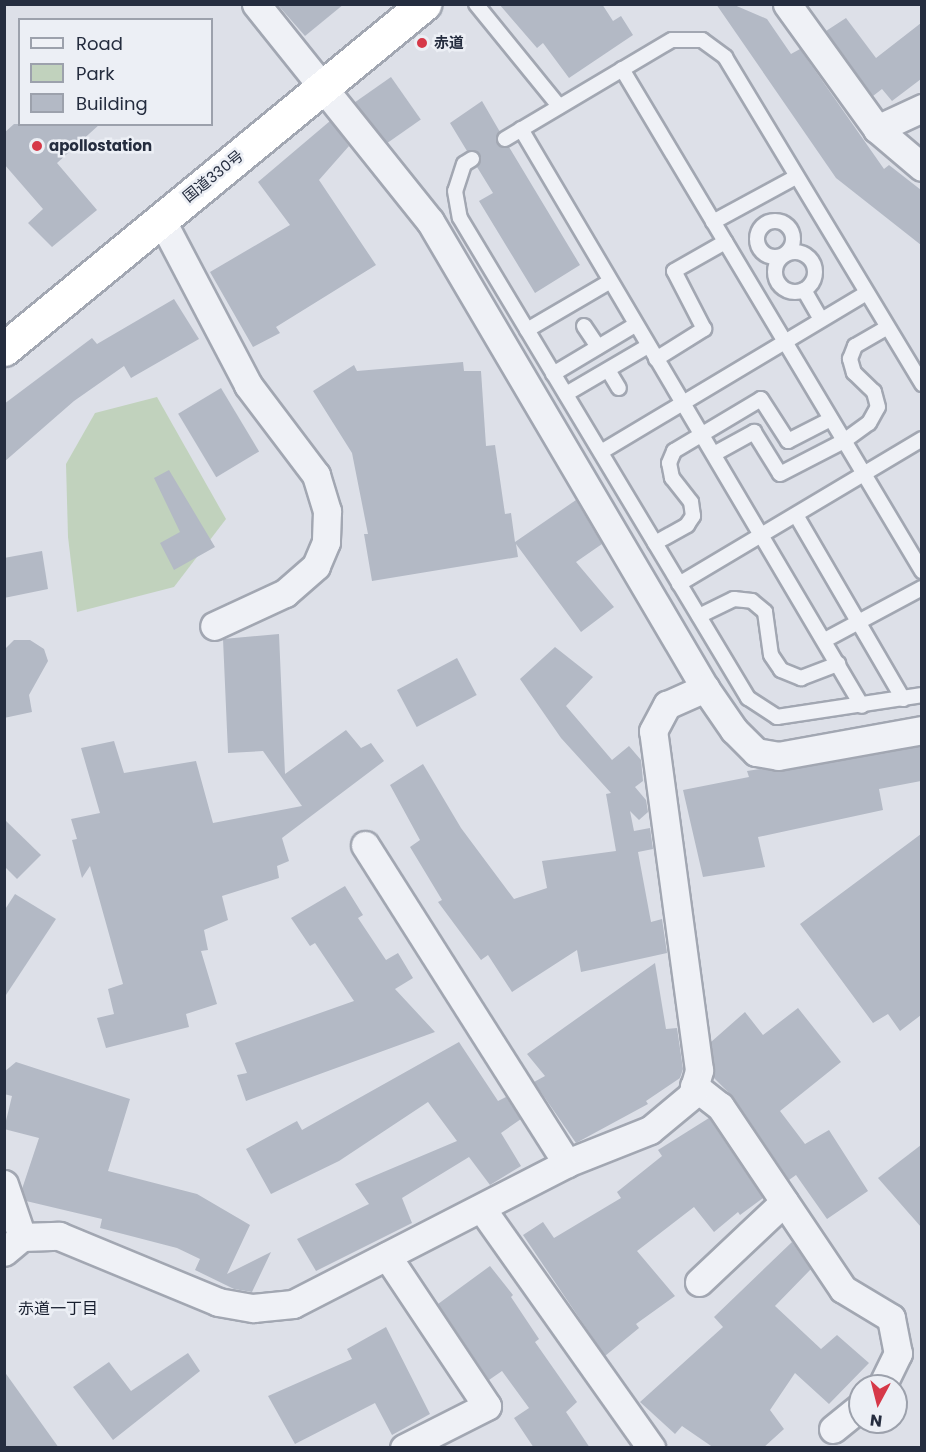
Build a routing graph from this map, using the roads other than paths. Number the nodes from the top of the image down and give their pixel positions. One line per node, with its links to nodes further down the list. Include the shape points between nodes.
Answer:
1 (255, 4): 6 (street)
2 (424, 4): 6 (highway, 国道330号)
3 (476, 4): 7 (lane)
4 (787, 4): 10 (street)
5 (622, 69): 7 (lane); 14 (lane, via 672,40 702,40 725,57); 17 (lane)
6 (322, 87): 16 (highway, 国道330号); 58 (street, via 430,221)
7 (559, 106): 9 (lane)
8 (921, 108): 10 (street)
9 (521, 129): 11 (lane); 21 (lane)
10 (877, 129): 13 (street)
11 (505, 140)
12 (472, 159): 28 (lane, via 464,164 455,191 460,218)
13 (921, 167)
14 (796, 177): 15 (lane); 23 (lane)
15 (753, 201): 17 (lane); 18 (lane)
16 (161, 219): 32 (highway, 国道330号); 55 (street, via 248,385 316,475 327,511 326,542 316,566 285,594)
17 (713, 222): 19 (lane)
18 (766, 223): 20 (lane, via 757,238 760,250 771,256); 20 (lane, via 777,220 792,230 794,242)
19 (725, 242): 29 (lane); 33 (lane, via 674,272 705,329)
20 (783, 256): 22 (lane, via 776,267 777,281 792,292); 22 (lane, via 796,252 813,264 814,276)
21 (609, 282): 25 (lane); 28 (lane)
22 (804, 290): 24 (lane)
23 (865, 294): 24 (lane); 27 (lane)
24 (821, 320): 29 (lane)
25 (635, 325): 30 (lane); 31 (lane)
26 (584, 326): 31 (lane)
27 (886, 328): 36 (lane); 43 (lane, via 855,346 850,359 854,373 874,392 878,407 869,423)
28 (527, 330): 35 (lane)
29 (785, 342): 39 (lane); 40 (lane)
30 (648, 346): 33 (lane); 34 (lane)
31 (598, 348): 35 (lane)
32 (4, 349)
33 (656, 359): 39 (lane)
34 (608, 370): 37 (lane); 38 (lane)
35 (553, 374): 38 (lane)
36 (921, 384)
37 (619, 388)
38 (566, 394): 44 (lane)
39 (682, 402): 41 (lane); 44 (lane)
40 (831, 419): 41 (lane, via 788,441 761,399); 43 (lane)
41 (701, 433): 45 (lane); 49 (lane, via 674,451 669,463 672,478 691,502 693,516 687,525)
42 (921, 439): 46 (lane)
43 (844, 441): 45 (lane, via 780,474 754,432); 46 (lane)
44 (601, 452): 49 (lane)
45 (714, 454): 48 (lane)
46 (864, 474): 47 (lane); 50 (lane)
47 (796, 515): 48 (lane); 54 (lane)
48 (763, 535): 51 (lane); 56 (lane)
49 (655, 543): 51 (lane)
50 (921, 571)
51 (679, 584): 53 (lane)
52 (921, 588): 54 (lane)
53 (699, 616): 57 (lane, via 734,599 752,601 765,612 771,655 781,670 801,678); 61 (lane, via 748,698 777,717)
54 (860, 621): 56 (lane); 60 (lane)
55 (214, 626)
56 (825, 640): 57 (lane)
57 (838, 664): 61 (lane)
58 (705, 688): 62 (street, via 734,730 756,752 778,756); 64 (street, via 667,705 653,731 699,1070)
59 (921, 695): 60 (lane)
60 (903, 699): 61 (lane)
61 (862, 706)
62 (921, 730)
63 (365, 845): 65 (street)
64 (694, 1086): 65 (street, via 692,1095 650,1130); 67 (street, via 720,1106)
65 (567, 1163): 68 (street)
66 (4, 1184): 69 (street)
67 (784, 1202): 71 (street); 72 (street, via 843,1289 891,1318 898,1353)
68 (482, 1209): 70 (street); 76 (street)
69 (13, 1245): 70 (street, via 59,1236 218,1302 253,1308 292,1304)
70 (387, 1256): 75 (street, via 487,1406)
71 (699, 1282)
72 (888, 1374)
73 (848, 1417): 74 (street)
74 (833, 1429)
75 (404, 1448)
76 (651, 1448)

